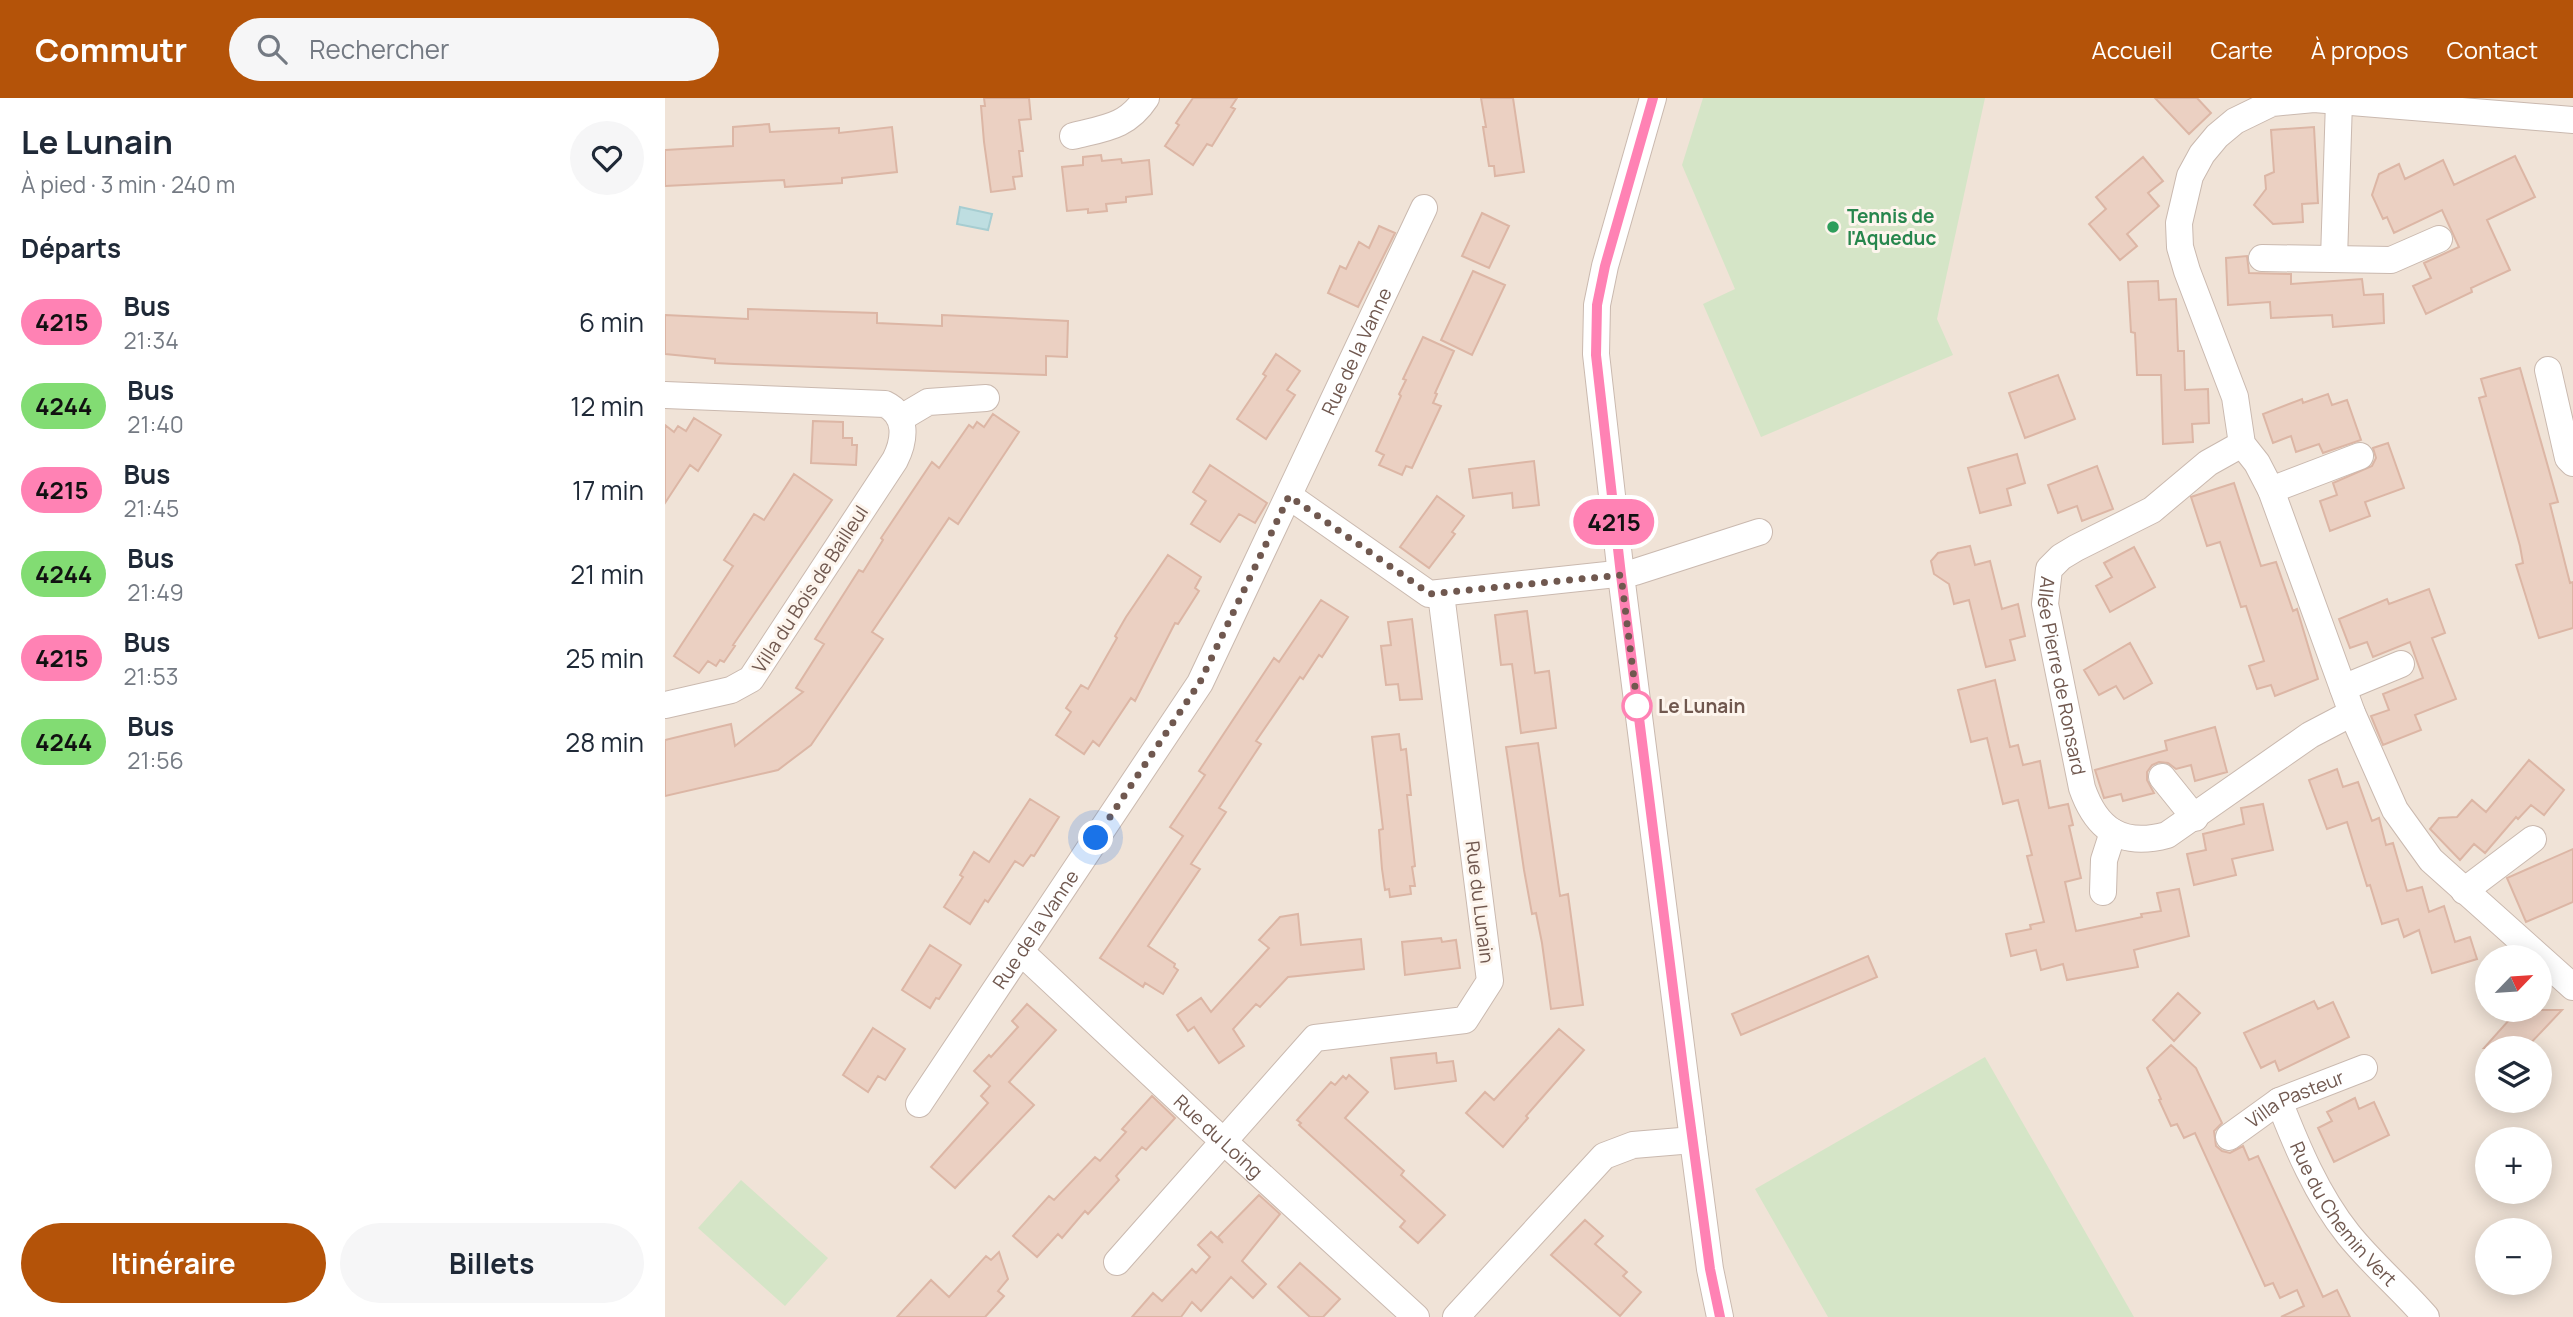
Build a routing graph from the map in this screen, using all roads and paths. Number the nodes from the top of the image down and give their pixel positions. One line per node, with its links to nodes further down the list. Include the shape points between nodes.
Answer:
1 (1146, 98): 6 (street, via 1127,120)
2 (1653, 98): 21 (street, via 1625,188 1597,305 1596,355)
3 (2339, 101): 4 (street); 10 (street); 15 (street, via 2272,103 2235,121 2202,154 2182,201 2180,247 2235,397)
4 (2393, 101): 5 (street)
5 (2573, 120)
6 (1073, 136)
7 (1424, 208): 19 (street, Rue de la Vanne)
8 (2439, 239): 10 (street, via 2391,260)
9 (2262, 258): 10 (street)
10 (2334, 259)
11 (2548, 370): 17 (street, via 2568,458)
12 (665, 395): 14 (street, via 885,404)
13 (986, 398): 14 (street, via 928,402)
14 (901, 418): 25 (street, Villa du Bois de Bailleul, via 902,446 895,460 751,679 731,690)
15 (2242, 444): 18 (street); 29 (street, Allée Pierre de Ronsard, via 2208,463 2152,510 2075,548 2049,569 2045,604 2081,788 2099,821)
16 (2360, 456): 18 (street)
17 (2573, 463)
18 (2271, 490): 24 (street)
19 (1289, 496): 22 (street, via 1430,594); 33 (street, Rue de la Vanne, via 1200,682)
20 (1759, 531): 21 (street)
21 (1621, 575): 22 (street); 39 (street)
22 (1441, 594): 40 (street, Rue du Lunain, via 1490,981 1465,1020 1315,1038)
23 (2401, 664): 24 (street)
24 (2343, 688): 26 (street)
25 (665, 705)
26 (2352, 713): 28 (street, via 2310,735); 31 (street, via 2395,810 2431,860)
27 (2162, 777): 28 (street)
28 (2195, 818): 29 (street, via 2167,835 2148,840)
29 (2113, 832): 32 (street, via 2104,860)
30 (2533, 839): 31 (street)
31 (2464, 891): 34 (street)
32 (2103, 892)
33 (1021, 952): 37 (street, Rue de la Vanne); 40 (street, Rue du Loing)
34 (2573, 986)
35 (2364, 1068): 36 (street, Villa Pasteur)
36 (2279, 1101): 38 (street, Villa Pasteur); 45 (street, Rue du Chemin Vert, via 2330,1210)
37 (919, 1104)
38 (2229, 1137)
39 (1693, 1140): 43 (street, via 1633,1145 1604,1156); 44 (street)
40 (1224, 1141): 41 (street, Rue du Lunain); 42 (street, Rue du Loing)
41 (1117, 1262)
42 (1416, 1317)
43 (1456, 1317)
44 (1720, 1317)
45 (2426, 1317)

